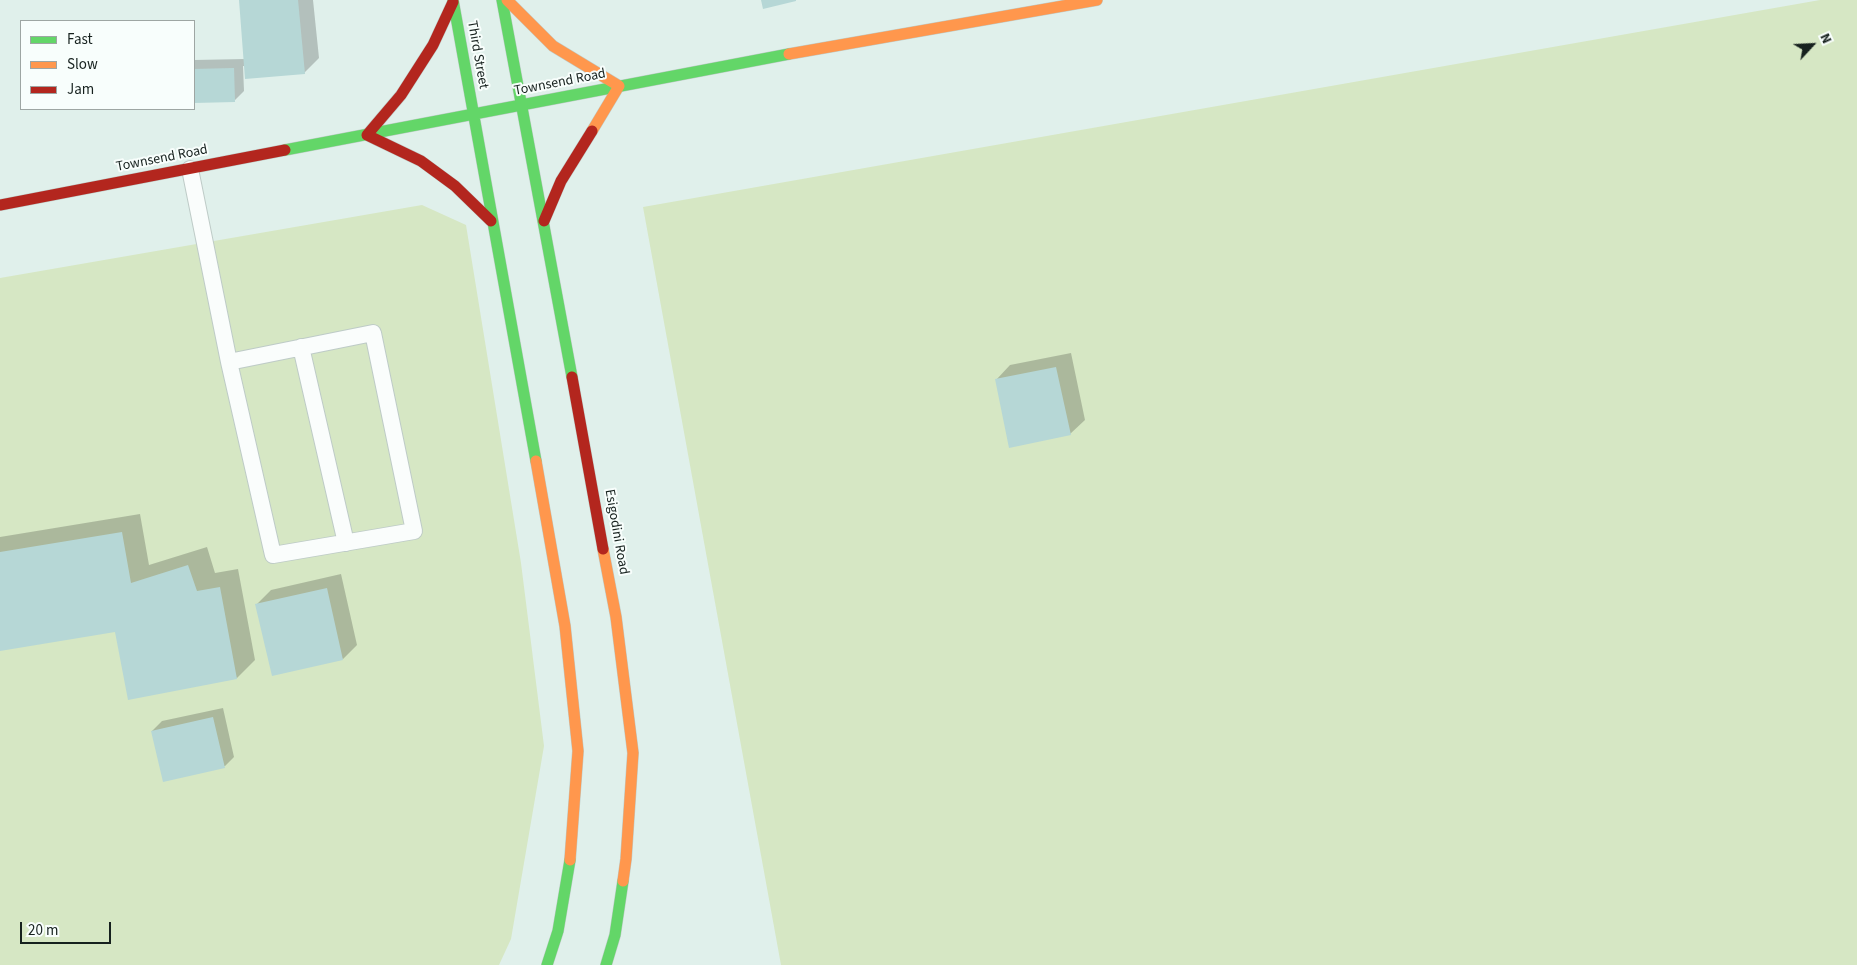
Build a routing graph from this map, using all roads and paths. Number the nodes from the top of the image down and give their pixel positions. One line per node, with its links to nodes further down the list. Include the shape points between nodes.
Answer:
1 (502, 0): 6 (main road)
2 (507, 0): 5 (main road, via 553,46)
3 (1096, 0): 5 (main road, Townsend Road, via 835,44)
4 (453, 1): 7 (main road, Third Street); 8 (main road, via 433,45 401,95)
5 (619, 86): 6 (main road, Townsend Road); 12 (main road, via 562,181)
6 (522, 106): 7 (main road, Townsend Road); 12 (main road, Esigodini Road)
7 (472, 115): 8 (main road, Townsend Road); 11 (main road)
8 (368, 135): 9 (main road, Townsend Road); 11 (main road, via 421,161 455,186)
9 (190, 168): 10 (main road, Townsend Road); 14 (lane)
10 (0, 205)
11 (491, 221): 16 (main road, via 564,626 578,750 571,857 558,931)
12 (544, 221): 17 (main road, Esigodini Road, via 616,616 633,753 626,859 615,935)
13 (301, 348): 14 (lane); 15 (lane); 15 (lane, via 373,333 414,531)
14 (229, 362): 15 (lane, via 273,555)
15 (346, 543)
16 (547, 965)
17 (606, 965)

